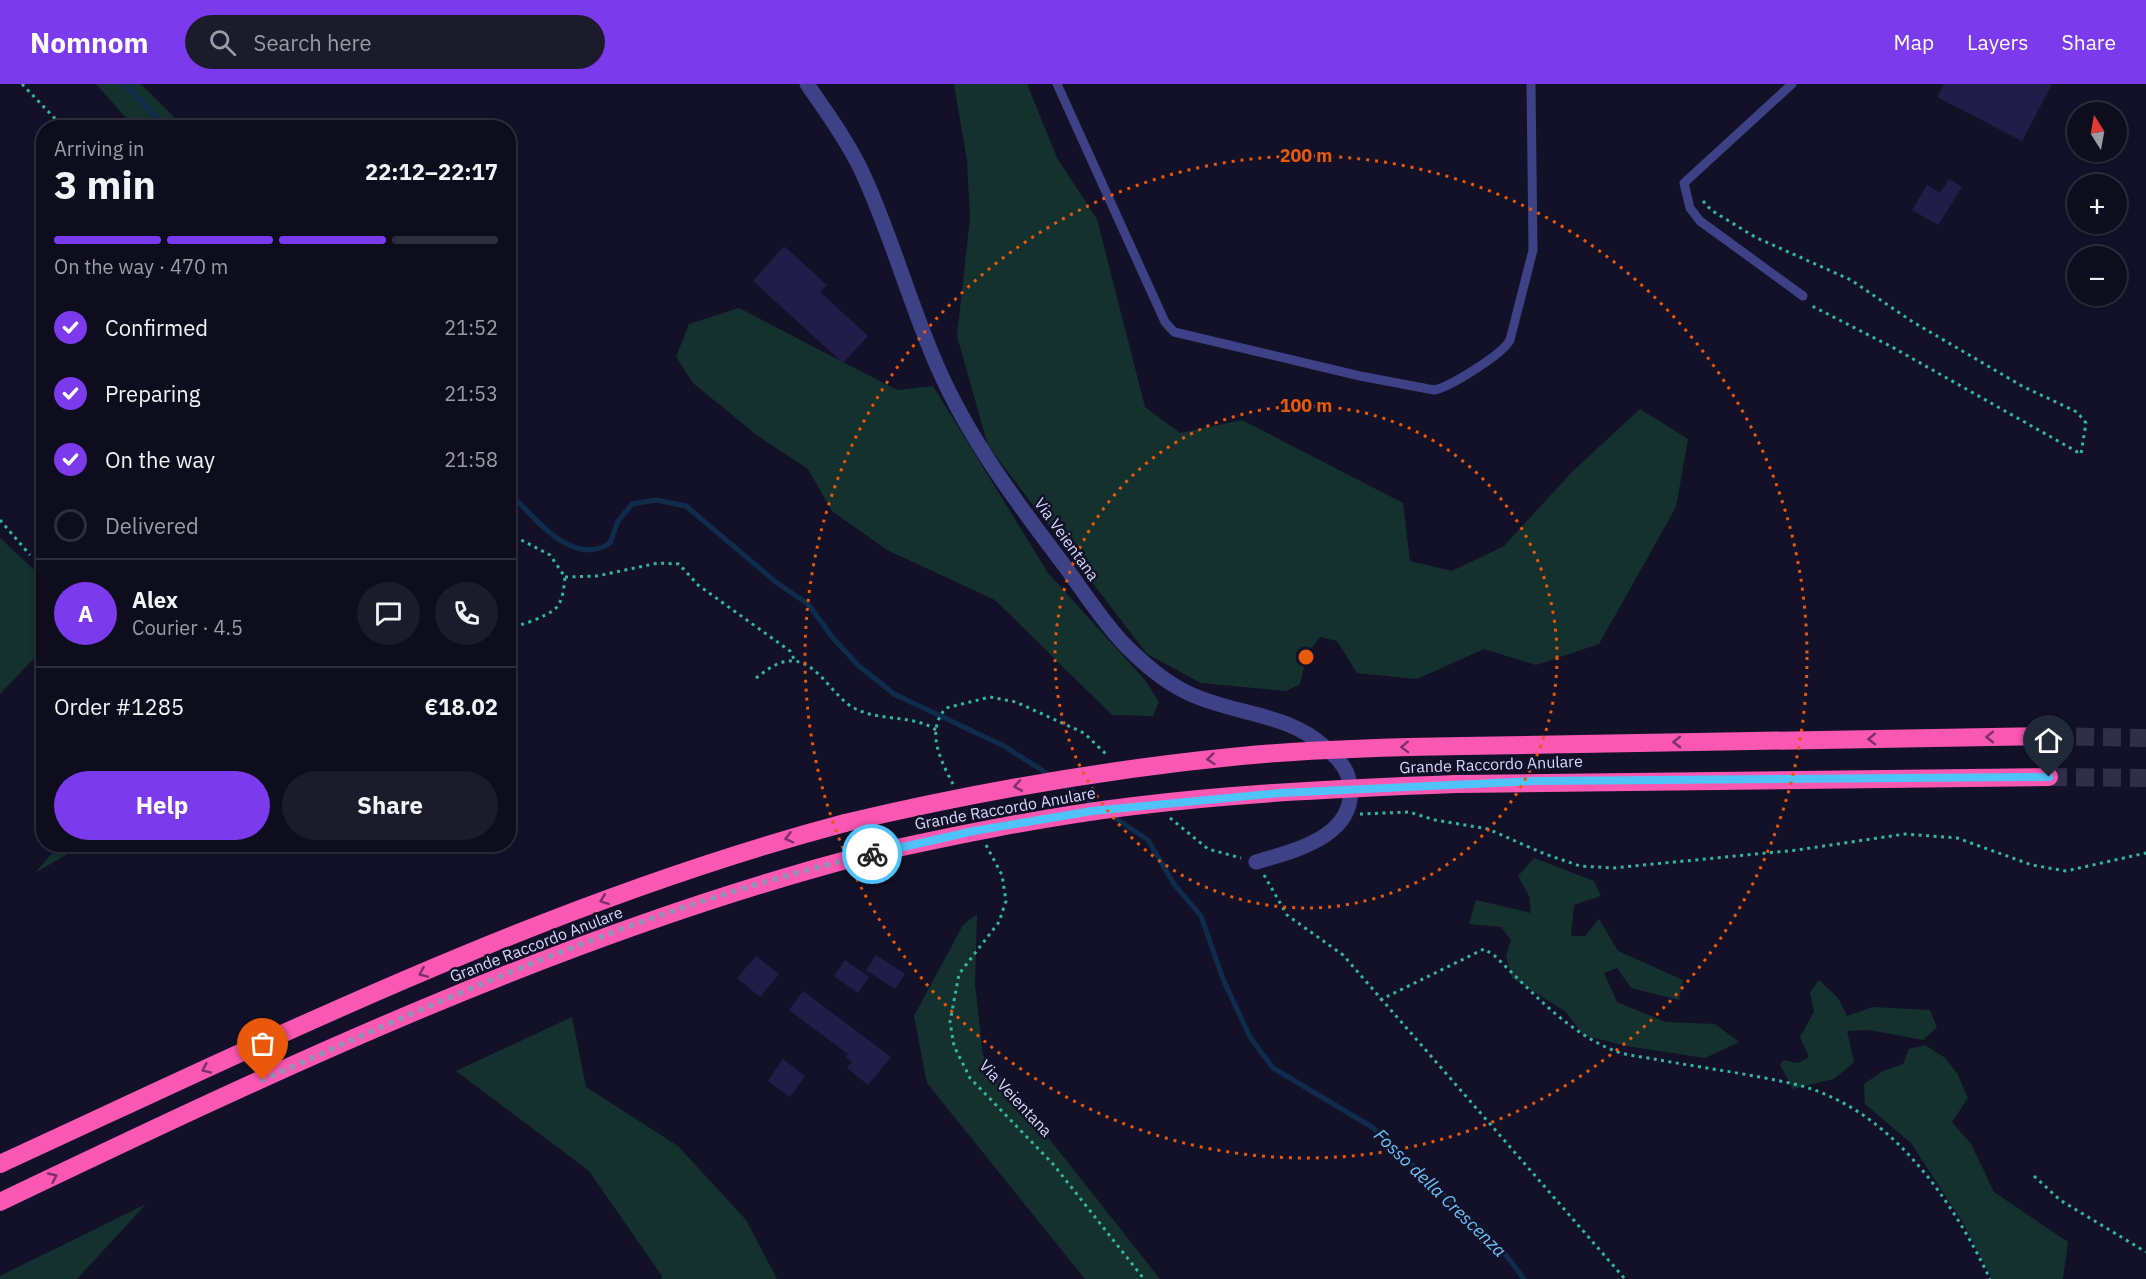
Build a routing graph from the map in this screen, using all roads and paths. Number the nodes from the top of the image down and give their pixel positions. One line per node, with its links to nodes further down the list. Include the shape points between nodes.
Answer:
1 (22, 84): 6 (path)
2 (807, 84): 21 (street, Via Veientana, via 864,176 931,352 957,406 1012,494 1094,607 1142,661 1180,689 1210,702 1282,721 1317,740 1344,768 1350,792)
3 (1057, 84): 4 (lane, via 1171,330 1183,336 1434,390 1500,352 1510,340 1533,250)
4 (1531, 84)
5 (1792, 84): 7 (lane)
6 (56, 120)
7 (1696, 171): 8 (lane, via 1684,183 1690,208 1700,221); 8 (path, via 1697,194 1711,210 1732,224 1851,280 1913,322 2022,386 2077,412 2086,423 2080,454 1892,347 1811,306)
8 (1803, 296)
9 (0, 520): 11 (path)
10 (516, 537): 12 (path, via 550,555)
11 (30, 555)
12 (565, 577): 13 (path, via 564,594 555,609); 14 (path, via 597,576 658,563 679,564 698,585 790,651)
13 (516, 627)
14 (795, 661): 15 (path, via 773,665); 17 (path, via 811,670 854,709 885,718 922,720)
15 (756, 678)
16 (946, 708): 17 (path)
17 (936, 730): 20 (path, via 939,756)
18 (2049, 736): 26 (highway, Grande Raccordo Anulare, one-way to 26, bridge, via 1281,753 1168,764 1004,789 845,823 706,863 512,936 234,1056)
19 (2049, 777): 28 (highway, Grande Raccordo Anulare, one-way to 19, bridge, via 284,1071 547,959 735,892 861,856 1011,825 1133,806 1279,793 1456,784)
20 (954, 785)
21 (1346, 815): 23 (path, via 1409,812 1488,829 1580,866 1613,868 1797,850 1905,834 1957,838 2032,865 2066,871); 24 (street, via 1321,838)
22 (986, 844): 30 (path, Via Veientana, via 1002,875 1006,901 999,922 959,975 950,1022 954,1046 970,1078 1053,1164)
23 (2146, 853)
24 (1256, 862): 25 (path, via 1287,915 1343,955)
25 (1380, 1000): 31 (path); 32 (path, via 1484,949 1567,1024 1616,1052 1795,1084 1844,1103 1880,1128 1937,1187)
26 (0, 1164)
27 (2034, 1176): 29 (path, via 2060,1200)
28 (0, 1202)
29 (2146, 1252)
30 (1144, 1279)
31 (1624, 1279)
32 (1990, 1279)

